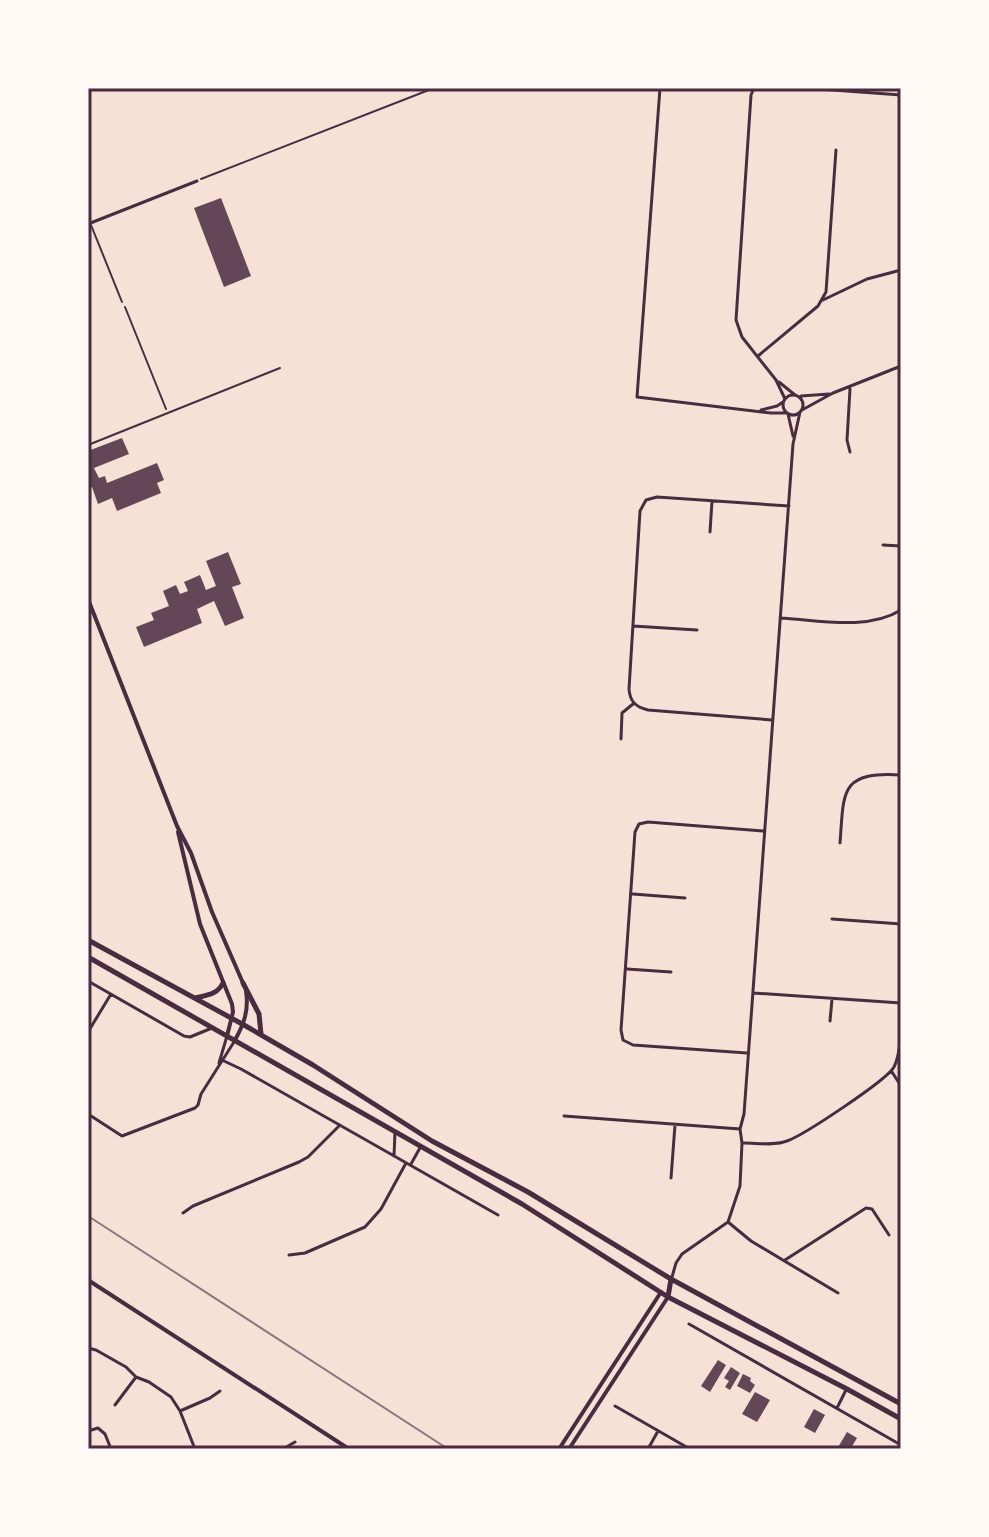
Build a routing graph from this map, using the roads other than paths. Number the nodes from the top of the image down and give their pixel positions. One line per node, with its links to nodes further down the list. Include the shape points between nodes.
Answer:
1 (660, 88): 19 (street, via 637,397)
2 (754, 88): 11 (street, via 736,320)
3 (805, 88): 4 (street)
4 (901, 95)
5 (836, 150): 9 (street)
6 (197, 181): 7 (street)
7 (89, 224): 10 (lane)
8 (901, 270): 9 (street)
9 (823, 300): 11 (street)
10 (122, 302)
11 (758, 356): 14 (street)
12 (901, 366): 15 (street)
13 (280, 368): 23 (lane)
14 (776, 380): 17 (street); 18 (street)
15 (850, 387): 16 (street); 24 (street)
16 (833, 393): 17 (street); 20 (street)
17 (796, 395): 18 (street); 20 (street, via 803,403)
18 (784, 401): 19 (street); 21 (street)
19 (757, 411): 21 (street)
20 (801, 411): 21 (street); 22 (street)
21 (788, 414): 22 (street)
22 (793, 444): 26 (street)
23 (88, 445)
24 (850, 452)
25 (712, 501): 26 (street); 27 (street); 33 (street, via 646,500 640,511)
26 (789, 506): 32 (street)
27 (710, 532)
28 (883, 545): 29 (street)
29 (901, 546)
30 (88, 599): 39 (main road)
31 (901, 610): 32 (street, via 878,620 849,622)
32 (780, 618): 36 (street)
33 (633, 626): 34 (street); 35 (street, via 629,689)
34 (697, 630)
35 (634, 703): 36 (street, via 648,710); 37 (street, via 622,713)
36 (772, 720): 40 (street)
37 (621, 739)
38 (901, 775): 41 (street, via 868,775 847,790)
39 (177, 826): 51 (main road, via 200,924); 52 (main road)
40 (763, 831): 42 (street, via 639,824); 53 (street)
41 (840, 843)
42 (632, 894): 43 (street); 48 (street)
43 (685, 898)
44 (832, 919): 45 (street)
45 (901, 924)
46 (88, 940): 55 (highway)
47 (88, 957): 62 (highway)
48 (626, 969): 49 (street); 67 (street, via 623,1040)
49 (671, 972)
50 (88, 981): 54 (street)
51 (223, 983): 55 (highway, via 215,993); 58 (main road)
52 (243, 983): 61 (main road); 64 (highway, via 259,1014)
53 (752, 993): 56 (street); 67 (street)
54 (111, 994): 62 (street, via 184,1036); 63 (street)
55 (194, 998): 58 (highway)
56 (832, 999): 57 (street); 60 (street)
57 (901, 1003)
58 (232, 1018): 61 (highway); 65 (main road)
59 (901, 1018): 70 (street)
60 (830, 1021)
61 (244, 1025): 64 (highway); 66 (main road)
62 (213, 1028): 65 (highway)
63 (88, 1032)
64 (261, 1035): 76 (highway)
65 (227, 1036): 66 (highway); 69 (street)
66 (235, 1040): 68 (street); 78 (highway)
67 (747, 1053): 77 (street)
68 (224, 1061): 69 (street); 74 (street)
69 (218, 1067): 72 (street, via 195,1108 122,1136)
70 (892, 1071): 71 (street); 79 (street, via 788,1141)
71 (901, 1086)
72 (88, 1114)
73 (564, 1116): 75 (street)
74 (340, 1125): 81 (street); 86 (street, via 308,1157)
75 (675, 1125): 77 (street); 83 (street)
76 (413, 1129): 80 (highway); 84 (highway)
77 (740, 1129): 79 (street)
78 (395, 1132): 80 (highway); 81 (street)
79 (742, 1143): 88 (street, via 740,1186)
80 (421, 1146): 82 (street); 85 (highway)
81 (394, 1156): 82 (street)
82 (409, 1164): 87 (street); 90 (street, via 365,1227)
83 (671, 1178)
84 (528, 1192): 85 (highway); 92 (highway)
85 (522, 1204): 94 (highway)
86 (183, 1213)
87 (498, 1215)
88 (728, 1222): 91 (street); 92 (street, via 682,1254)
89 (889, 1235): 91 (street, via 866,1208)
90 (289, 1255)
91 (785, 1260): 95 (street)
92 (671, 1279): 94 (highway); 96 (highway); 99 (highway)
93 (89, 1283): 116 (main road)
94 (661, 1292): 96 (highway); 117 (main road)
95 (838, 1293)
96 (668, 1297): 101 (highway); 118 (main road)
97 (689, 1324): 106 (street)
98 (88, 1348): 100 (street)
99 (852, 1376): 101 (highway); 103 (highway)
100 (136, 1377): 104 (street); 107 (street, via 171,1397)
101 (847, 1389): 106 (street); 108 (highway)
102 (220, 1391): 107 (street)
103 (901, 1404)
104 (115, 1405)
105 (615, 1406): 110 (street)
106 (837, 1408): 112 (street)
107 (180, 1411): 114 (street)
108 (901, 1419)
109 (88, 1431): 113 (street, via 102,1430)
110 (658, 1431): 119 (street); 120 (street)
111 (295, 1442): 115 (street)
112 (901, 1445)
113 (111, 1449)
114 (195, 1449)
115 (283, 1449)
116 (349, 1449)
117 (559, 1449)
118 (569, 1449)
119 (648, 1449)
120 (690, 1449)

